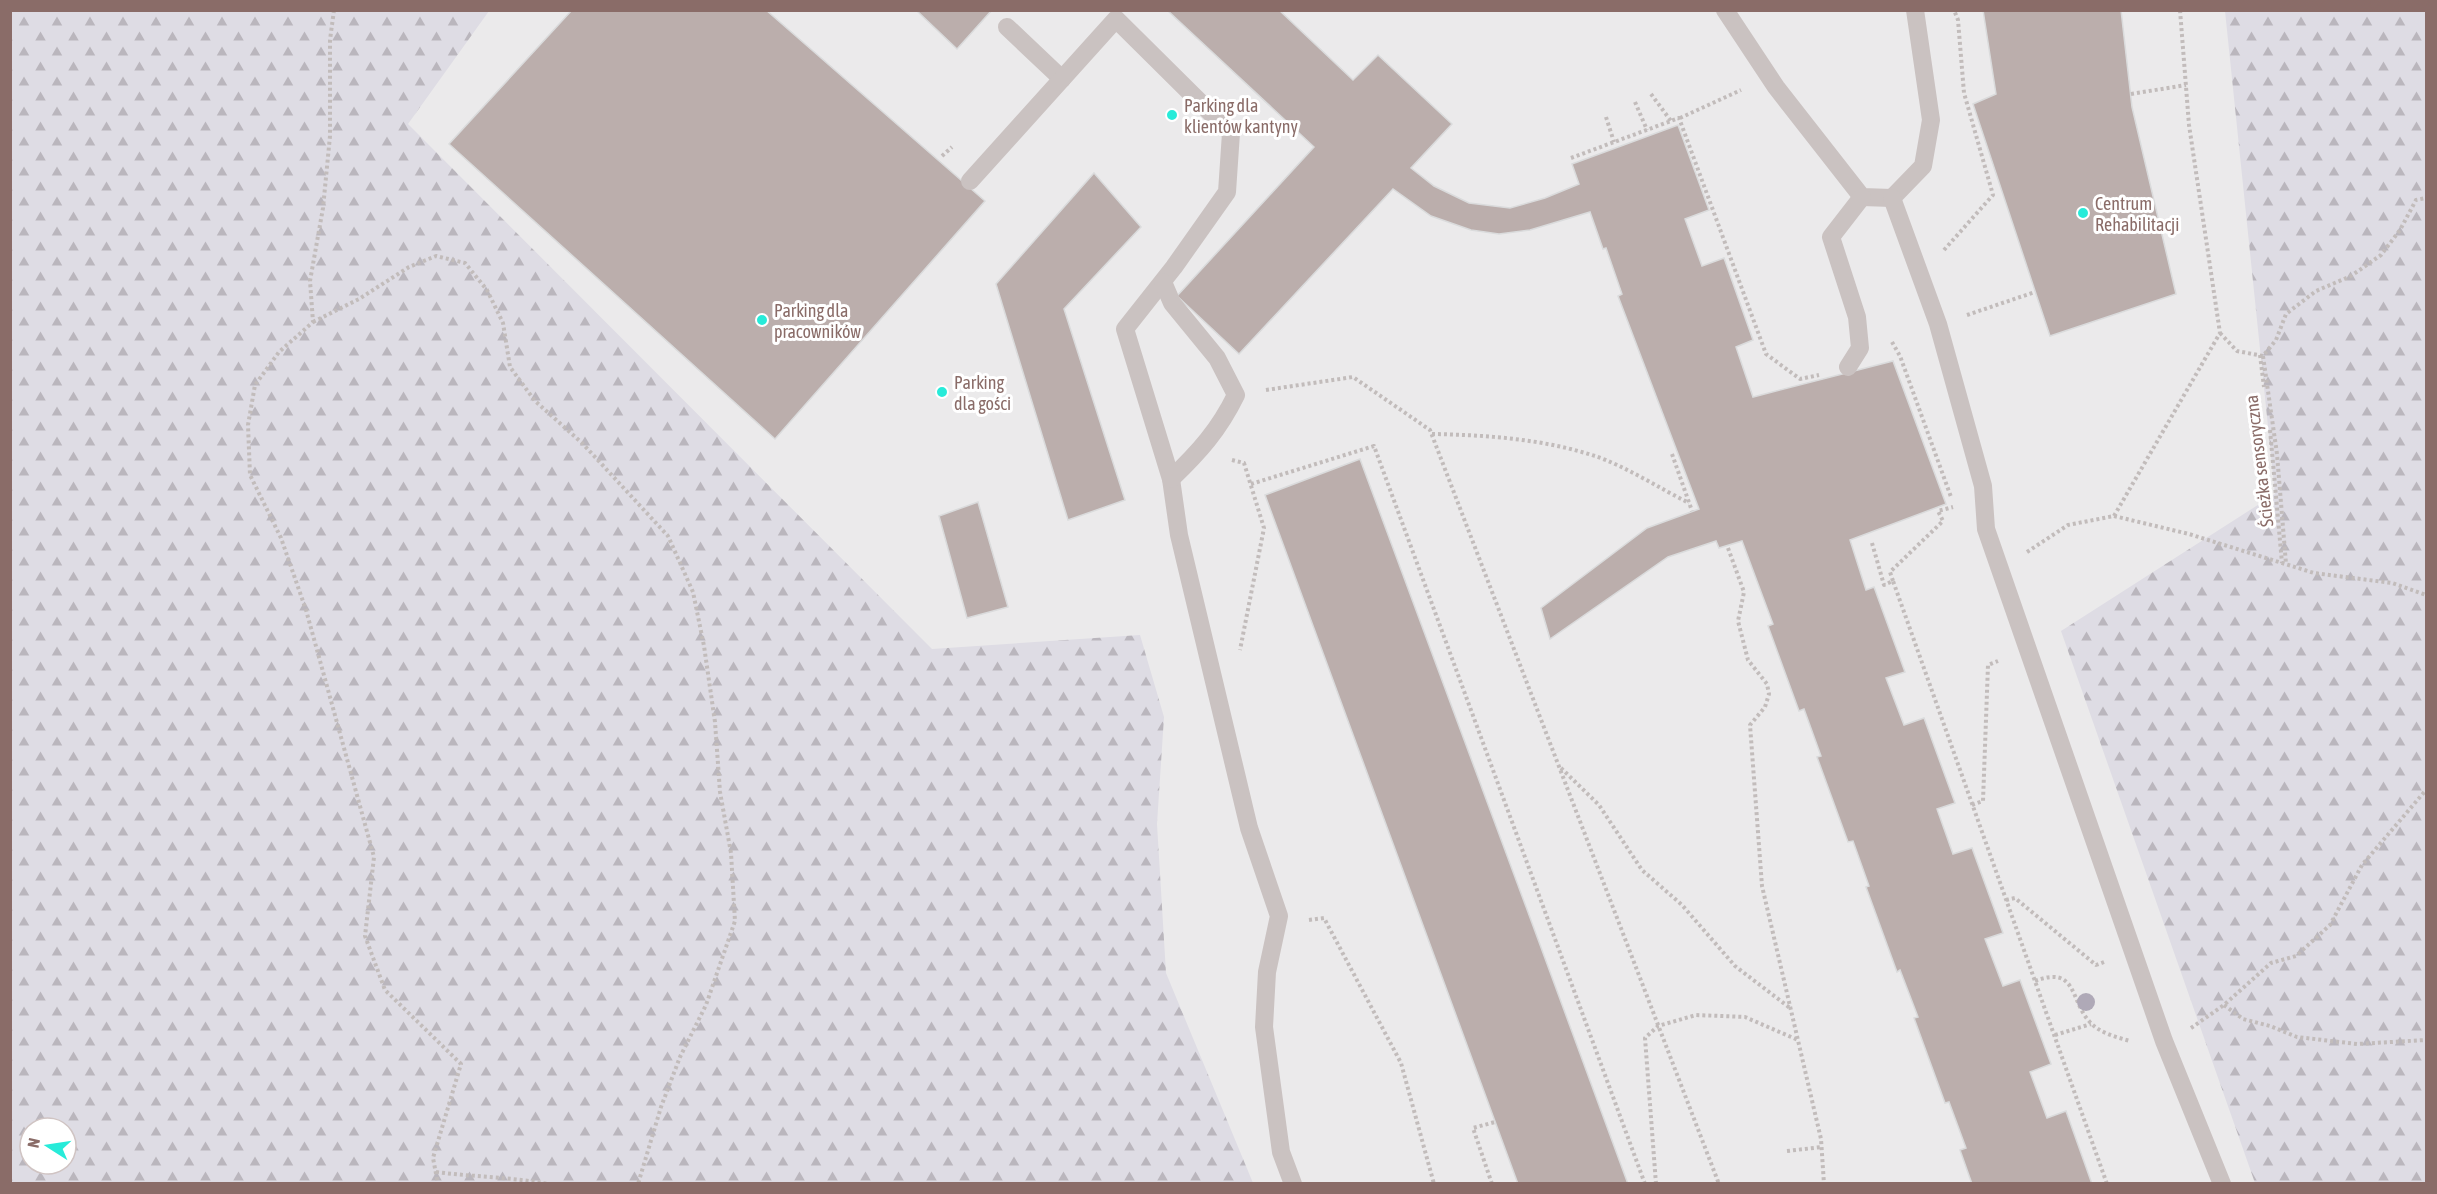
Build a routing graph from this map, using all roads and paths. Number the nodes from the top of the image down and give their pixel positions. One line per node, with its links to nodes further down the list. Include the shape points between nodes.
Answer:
1 (334, 10): 30 (path, via 329,146 310,281)
2 (1725, 10): 23 (lane, via 1776,87)
3 (1915, 10): 24 (lane, via 1931,120 1923,165)
4 (1954, 10): 26 (path, via 1964,93 1993,195 1945,248)
5 (2180, 10): 9 (path)
6 (1109, 15): 8 (lane); 27 (lane, via 1231,134 1227,192)
7 (1007, 27): 8 (lane)
8 (1062, 79): 22 (lane)
9 (2186, 85): 12 (path); 31 (path)
10 (1745, 88): 15 (path)
11 (1651, 94): 16 (path)
12 (2131, 94)
13 (1635, 102): 17 (path)
14 (1606, 117): 18 (path)
15 (1679, 118): 16 (path); 34 (path, via 1766,354 1800,379)
16 (1671, 121): 17 (path)
17 (1647, 130): 18 (path)
18 (1614, 142): 21 (path)
19 (952, 147): 20 (path)
20 (942, 156)
21 (1571, 158)
22 (970, 181)
23 (1862, 197): 24 (lane); 34 (lane, via 1831,237 1857,317 1860,348)
24 (1892, 198): 67 (lane, via 1938,324 1983,486 1986,529)
25 (2427, 198): 33 (path, via 2416,200 2381,255 2351,276 2316,291 2286,314 2276,340)
26 (1942, 257)
27 (1163, 282): 35 (lane, via 1172,303 1217,358); 39 (lane, via 1125,329)
28 (2035, 292): 29 (path)
29 (1960, 317)
30 (313, 322): 71 (path, via 279,352 255,385 248,425 250,475 281,538 306,609 374,858 365,936 385,990 461,1064 433,1158); 74 (path, via 409,267 436,256 465,263 487,290 502,323 510,367 535,401 583,444 668,536 693,592 715,722 735,921 706,1005 680,1057)
31 (2220, 333): 33 (path, via 2237,351); 43 (path)
32 (1890, 336): 48 (path, via 1954,506 1938,511 1943,520 1890,572)
33 (2261, 356): 47 (path, Ścieżka sensoryczna)
34 (1848, 367)
35 (1236, 395): 36 (path, via 1353,377); 39 (lane, via 1226,417 1200,452)
36 (1432, 434): 41 (path, via 1530,440 1596,457); 52 (path)
37 (1672, 454): 41 (path)
38 (1244, 463): 40 (path)
39 (1171, 479): 75 (lane, via 1179,535 1242,802 1279,916 1267,972 1264,1027 1281,1152)
40 (1251, 484): 50 (path, via 1264,528); 78 (path, via 1374,446)
41 (1689, 503): 42 (path)
42 (1692, 511)
43 (2114, 516): 46 (path, via 2068,525); 47 (path, via 2189,534)
44 (1872, 543): 48 (path, via 1884,585)
45 (1728, 548): 60 (path, via 1744,592 1738,621 1748,660 1767,684 1769,694 1765,707 1750,724 1762,886)
46 (2023, 555)
47 (2284, 564): 49 (path, via 2314,573 2392,583)
48 (1893, 581): 54 (path)
49 (2427, 595)
50 (1239, 654)
51 (1999, 660): 54 (path, via 1988,665 1983,801)
52 (1558, 765): 60 (path, via 1599,805 1642,870 1682,905 1735,966); 62 (path)
53 (2427, 790): 59 (path, via 2362,865 2330,925 2296,956 2271,963)
54 (1972, 805): 55 (path)
55 (2006, 900): 57 (path, via 2015,898 2096,965); 58 (path)
56 (1306, 920): 76 (path, via 1324,918 1401,1063)
57 (2105, 962)
58 (2035, 981): 61 (path, via 2054,976 2070,983); 64 (path)
59 (2224, 1005): 63 (path); 66 (path, via 2243,1019 2297,1037 2357,1044)
60 (1791, 1008): 65 (path)
61 (2091, 1024): 64 (path); 67 (path, via 2111,1036 2137,1042)
62 (1658, 1026): 65 (path, via 1695,1015 1745,1017); 79 (path, via 1645,1038); 80 (path)
63 (2189, 1029)
64 (2055, 1035): 82 (path)
65 (1799, 1040): 69 (path)
66 (2427, 1040)
67 (2164, 1041): 83 (lane)
68 (1495, 1122): 77 (path, via 1473,1128)
69 (1822, 1147): 70 (path); 81 (path)
70 (1786, 1151)
71 (436, 1172): 72 (path); 73 (path)
72 (438, 1184)
73 (548, 1184)
74 (638, 1184)
75 (1293, 1184)
76 (1434, 1184)
77 (1492, 1184)
78 (1645, 1184)
79 (1656, 1184)
80 (1719, 1184)
81 (1824, 1184)
82 (2107, 1184)
83 (2222, 1184)

